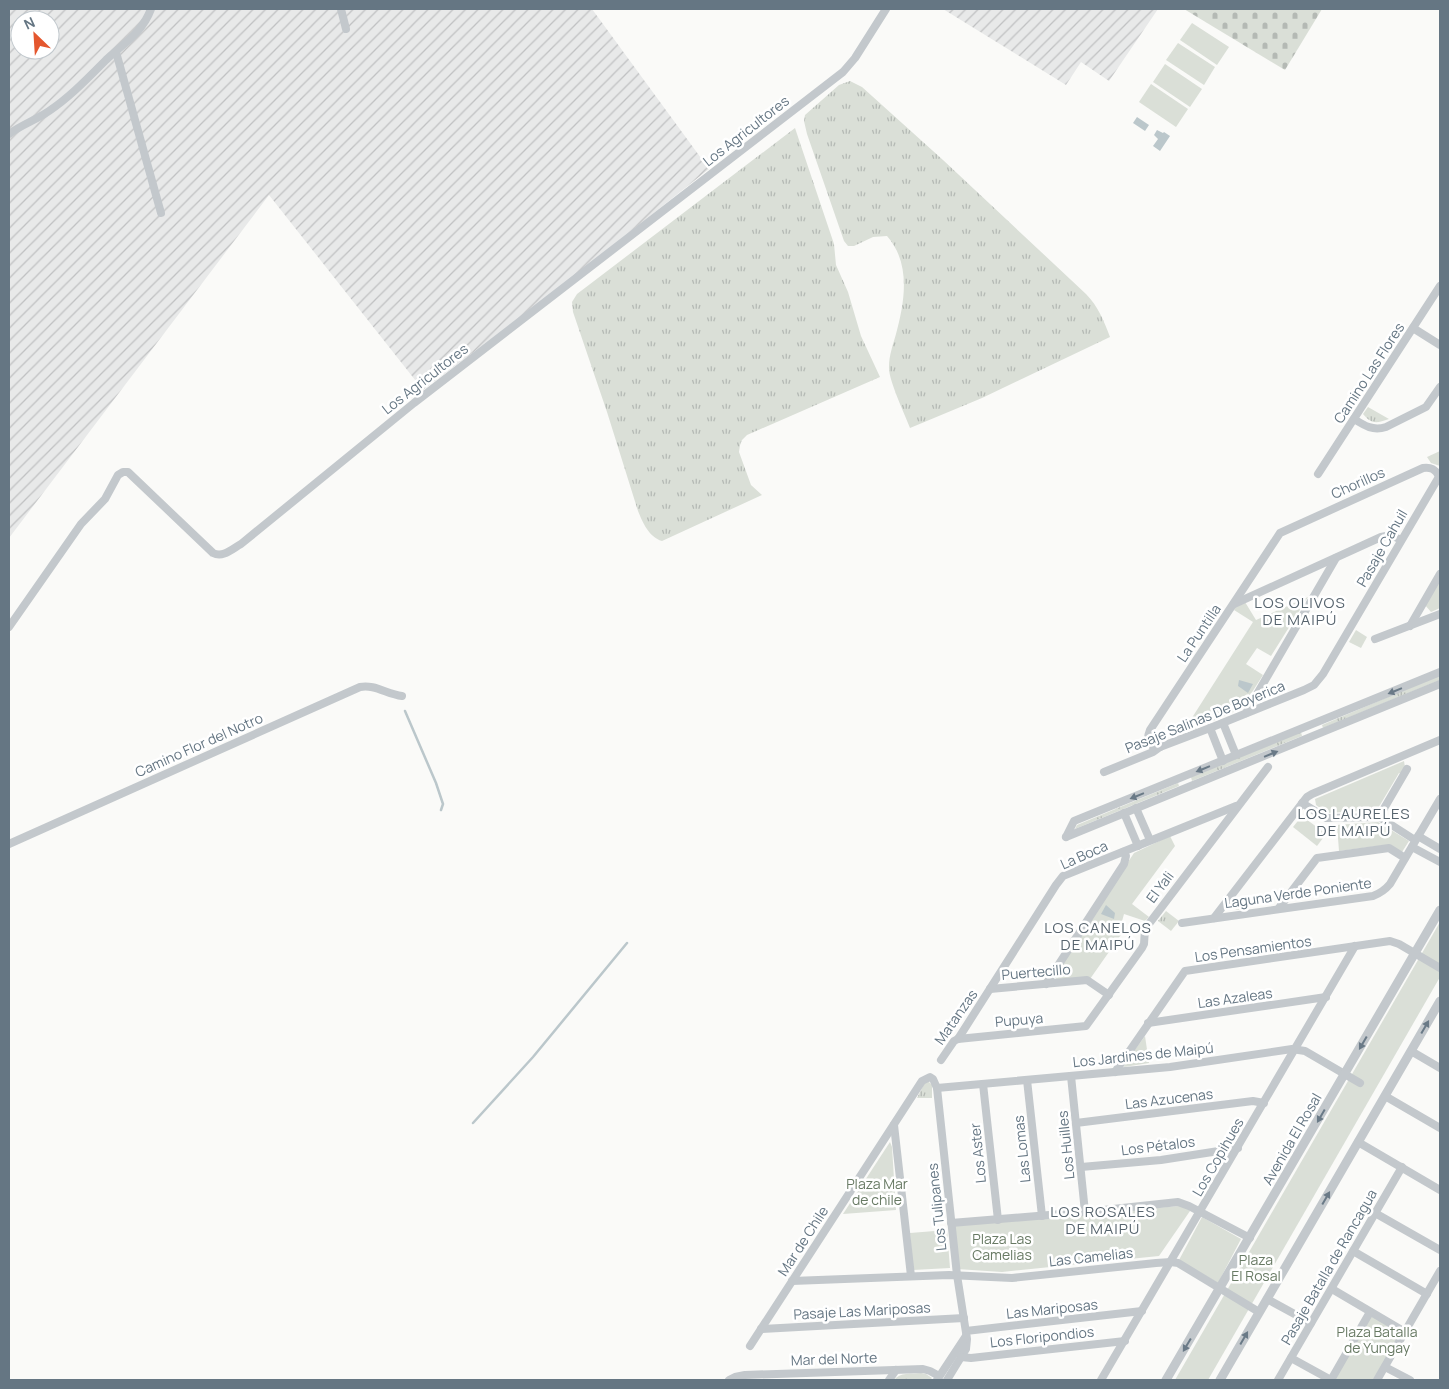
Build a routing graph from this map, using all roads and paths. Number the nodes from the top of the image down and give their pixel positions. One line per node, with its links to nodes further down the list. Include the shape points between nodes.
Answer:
1 (151, 9): 5 (street, via 138,32)
2 (341, 9): 4 (street)
3 (886, 9): 22 (street, Los Agricultores, via 843,72 414,403 241,544 224,554 213,553 128,472 122,472 105,500 81,524)
4 (346, 29)
5 (116, 52): 6 (street, via 51,110); 7 (street)
6 (9, 134)
7 (161, 213)
8 (1440, 286): 9 (street, Camino Las Flores)
9 (1413, 328): 10 (street); 12 (street, Camino Las Flores)
10 (1440, 345)
11 (1440, 387): 12 (street, via 1426,407 1386,427 1370,428)
12 (1354, 419): 13 (street, Camino Las Flores)
13 (1318, 474)
14 (1440, 475): 15 (street, Chorillos, via 1429,467 1423,468); 16 (street, Pasaje Cahuil)
15 (1286, 529): 19 (street, La Puntilla, via 1276,537)
16 (1401, 540): 17 (street, via 1387,535); 26 (street, Pasaje Cahuil)
17 (1336, 558): 19 (street); 28 (street)
18 (1440, 574): 21 (street)
19 (1233, 604): 34 (street, La Puntilla, via 1150,730 1148,742 1153,747)
20 (1440, 614): 21 (street)
21 (1410, 626): 23 (street)
22 (9, 627)
23 (1375, 639)
24 (1440, 672): 30 (street, one-way to 30)
25 (1440, 684): 32 (street)
26 (1314, 685): 28 (street, Pasaje Salinas De Boyerica)
27 (402, 696): 50 (street, Camino Flor del Notro, via 371,686 360,687)
28 (1246, 713): 29 (street, Pasaje Salinas De Boyerica)
29 (1223, 723): 31 (street, Pasaje Salinas De Boyerica); 35 (street)
30 (1310, 725): 32 (street); 35 (street)
31 (1210, 728): 34 (street, Pasaje Salinas De Boyerica); 36 (street)
32 (1315, 736): 41 (street, one-way to 32)
33 (1440, 740): 43 (street, Laguna Verde Poniente, via 1312,794)
34 (1160, 747): 39 (street, Pasaje Salinas De Boyerica)
35 (1236, 755): 36 (street)
36 (1223, 761): 40 (street, one-way to 40)
37 (1268, 766): 44 (street, El Yali)
38 (1407, 769): 47 (street)
39 (1104, 772)
40 (1182, 777): 41 (street); 46 (street, one-way to 46, via 1074,821 1066,837)
41 (1186, 788): 45 (street)
42 (1440, 798): 49 (street)
43 (1302, 803): 47 (street, via 1326,818); 58 (street, Laguna Verde Poniente)
44 (1238, 806): 48 (street, La Boca); 65 (street, El Yali, via 1145,929 1142,948)
45 (1136, 808): 46 (street); 48 (street)
46 (1124, 814): 51 (street)
47 (1379, 817): 49 (street)
48 (1150, 840): 51 (street, La Boca)
49 (1415, 841): 52 (street); 54 (street); 55 (street)
50 (9, 844)
51 (1138, 846): 53 (street, La Boca)
52 (1440, 849)
53 (1123, 852): 63 (street, via 1126,856 1124,864); 64 (street, La Boca, via 1059,880)
54 (1405, 858): 56 (street, Laguna Verde Poniente, via 1385,890 1373,896); 56 (street, via 1389,848 1317,858)
55 (1440, 862)
56 (1280, 908): 58 (street, Laguna Verde Poniente)
57 (1440, 910): 61 (street, Avenida El Rosal)
58 (1214, 918): 59 (street, Laguna Verde Poniente)
59 (1182, 923)
60 (1356, 946): 61 (street, Los Pensamientos, via 1393,942); 66 (street, Los Copihues); 69 (street, Los Pensamientos, via 1185,971)
61 (1415, 953): 62 (street, Los Pensamientos); 77 (street, Avenida El Rosal, one-way to 77)
62 (1440, 968)
63 (1046, 984): 64 (street, Puertecillo); 65 (street, Puertecillo, via 1087,980)
64 (990, 989): 71 (street, Matanzas)
65 (1109, 995): 70 (street, El Yali, via 1090,1023)
66 (1326, 997): 69 (street, Las Azaleas); 72 (street, Los Copihues)
67 (1440, 1002): 68 (street)
68 (1438, 1012): 73 (street, one-way to 68)
69 (1148, 1024): 76 (street, Los Pensamientos)
70 (1083, 1027): 71 (street, Pupuya)
71 (958, 1039): 74 (street, Matanzas)
72 (1295, 1049): 76 (street, Los Jardines de Maipú); 77 (street, via 1305,1051); 85 (street, Los Copihues)
73 (1411, 1051): 75 (street); 84 (street)
74 (942, 1060)
75 (1440, 1068)
76 (1115, 1072): 78 (street, Los Jardines de Maipú)
77 (1345, 1074): 81 (street); 100 (street, Avenida El Rosal, one-way to 100)
78 (1071, 1076): 80 (street, Los Jardines de Maipú); 86 (street, Los Huilles)
79 (930, 1077): 83 (street, Los Tulipanes); 87 (street, Mar de Chile, via 922,1081)
80 (1028, 1080): 82 (street, Los Jardines de Maipú); 97 (street, Las Lomas)
81 (1360, 1083)
82 (983, 1084): 83 (street, Los Jardines de Maipú); 98 (street, Los Aster)
83 (937, 1088): 99 (street, Los Tulipanes)
84 (1385, 1096): 88 (street); 89 (street)
85 (1264, 1103): 86 (street, Las Azucenas, via 1253,1101); 90 (street, Los Copihues)
86 (1076, 1123): 91 (street, Los Huilles)
87 (894, 1125): 106 (street); 107 (street, Mar de Chile)
88 (1440, 1128)
89 (1358, 1142): 92 (street); 111 (street, one-way to 89)
90 (1238, 1148): 91 (street, Los Pétalos, via 1161,1160); 95 (street, Los Copihues)
91 (1081, 1167): 94 (street, Los Huilles)
92 (1402, 1167): 93 (street); 96 (street, Pasaje Batalla de Rancagua)
93 (1440, 1190)
94 (1086, 1212): 95 (street, via 1178,1202); 97 (street)
95 (1200, 1212): 100 (street); 103 (street, Los Copihues)
96 (1375, 1213): 101 (street); 102 (street, Pasaje Batalla de Rancagua)
97 (1042, 1216): 98 (street)
98 (998, 1220): 99 (street)
99 (951, 1223): 105 (street, Los Tulipanes)
100 (1250, 1238): 108 (street, Avenida El Rosal)
101 (1440, 1250)
102 (1353, 1251): 109 (street, Pasaje Batalla de Rancagua); 110 (street)
103 (1171, 1262): 105 (street, Las Camelias, via 1012,1278); 108 (street, Las Camelias); 112 (street, Los Copihues)
104 (1440, 1271): 110 (street)
105 (957, 1275): 106 (street, Las Camelias); 115 (street, Los Tulipanes)
106 (911, 1276): 107 (street, Las Camelias)
107 (792, 1281): 117 (street, Mar de Chile)
108 (1221, 1288): 113 (street, Las Camelias); 130 (street, Avenida El Rosal, one-way to 130)
109 (1332, 1289): 114 (street); 116 (street, Pasaje Batalla de Rancagua)
110 (1427, 1294): 118 (street)
111 (1267, 1298): 113 (street); 116 (street)
112 (1142, 1311): 119 (street, Las Mariposas); 120 (street, Los Copihues)
113 (1259, 1312): 131 (street, one-way to 113)
114 (1370, 1312): 118 (street); 133 (street)
115 (964, 1318): 117 (street, Pasaje Las Mariposas); 119 (street, Los Tulipanes)
116 (1311, 1323): 123 (street, Pasaje Batalla de Rancagua)
117 (761, 1329): 121 (street, Mar de Chile)
118 (1405, 1332): 124 (street)
119 (966, 1333): 122 (street, Los Tulipanes, via 967,1346); 126 (street)
120 (1124, 1341): 122 (street, Los Floripondios); 129 (street, Los Copihues)
121 (750, 1346)
122 (961, 1357): 126 (street, Los Tulipanes)
123 (1291, 1358): 132 (street, Pasaje Batalla de Rancagua); 133 (street)
124 (1385, 1366): 134 (street); 135 (street)
125 (896, 1370): 126 (street, Mar del Norte, via 924,1369); 127 (street, Mar del Norte, via 745,1375); 128 (street)
126 (941, 1379)
127 (728, 1380)
128 (889, 1380)
129 (1102, 1380)
130 (1166, 1380)
131 (1220, 1380)
132 (1278, 1380)
133 (1331, 1380)
134 (1377, 1380)
135 (1410, 1380)

